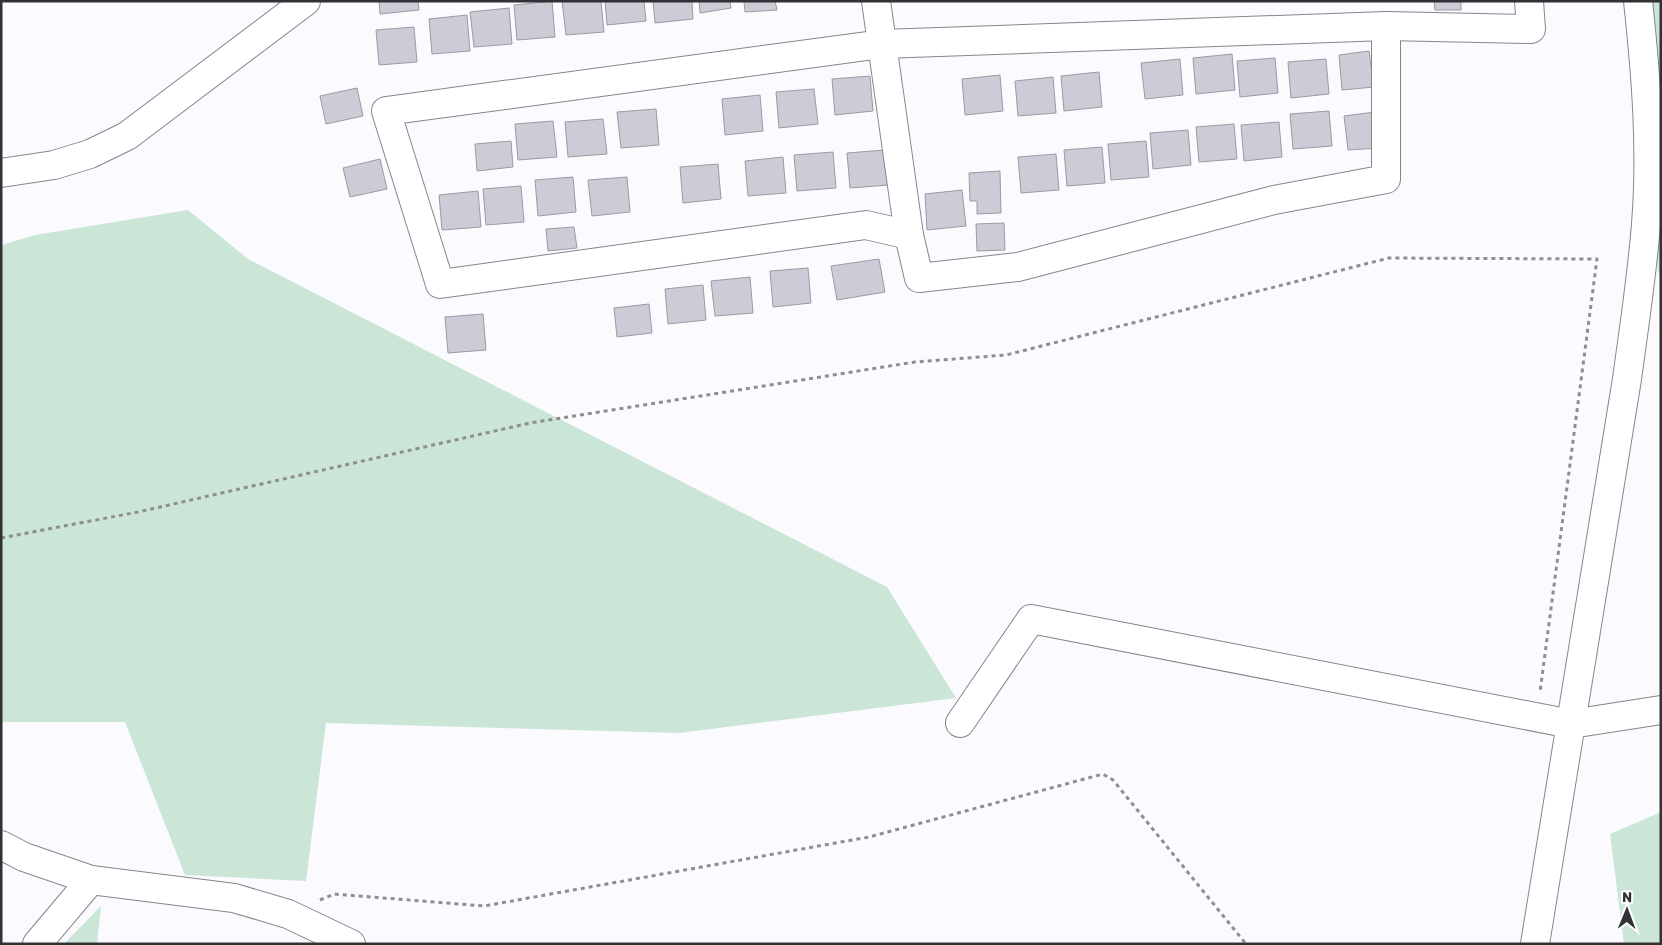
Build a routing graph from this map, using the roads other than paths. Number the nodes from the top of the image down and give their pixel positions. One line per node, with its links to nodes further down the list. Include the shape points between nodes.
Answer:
1 (306, 1): 7 (street, via 127,136 90,154 54,165)
2 (876, 1): 6 (street)
3 (1529, 1): 5 (street, via 1531,29)
4 (1638, 1): 11 (street, via 1646,110 1646,223 1627,378)
5 (1386, 26): 6 (street); 8 (street, via 1386,179 1274,200 1018,267 919,278)
6 (882, 44): 8 (street); 8 (street, via 386,110 440,284 866,224)
7 (1, 173)
8 (909, 235)
9 (1661, 710): 11 (street)
10 (960, 723): 11 (street, via 1031,619)
11 (1571, 724): 16 (street)
12 (1, 845): 13 (street, via 24,858)
13 (91, 880): 14 (street); 15 (street, via 234,898 288,914)
14 (37, 944)
15 (351, 944)
16 (1536, 944)

